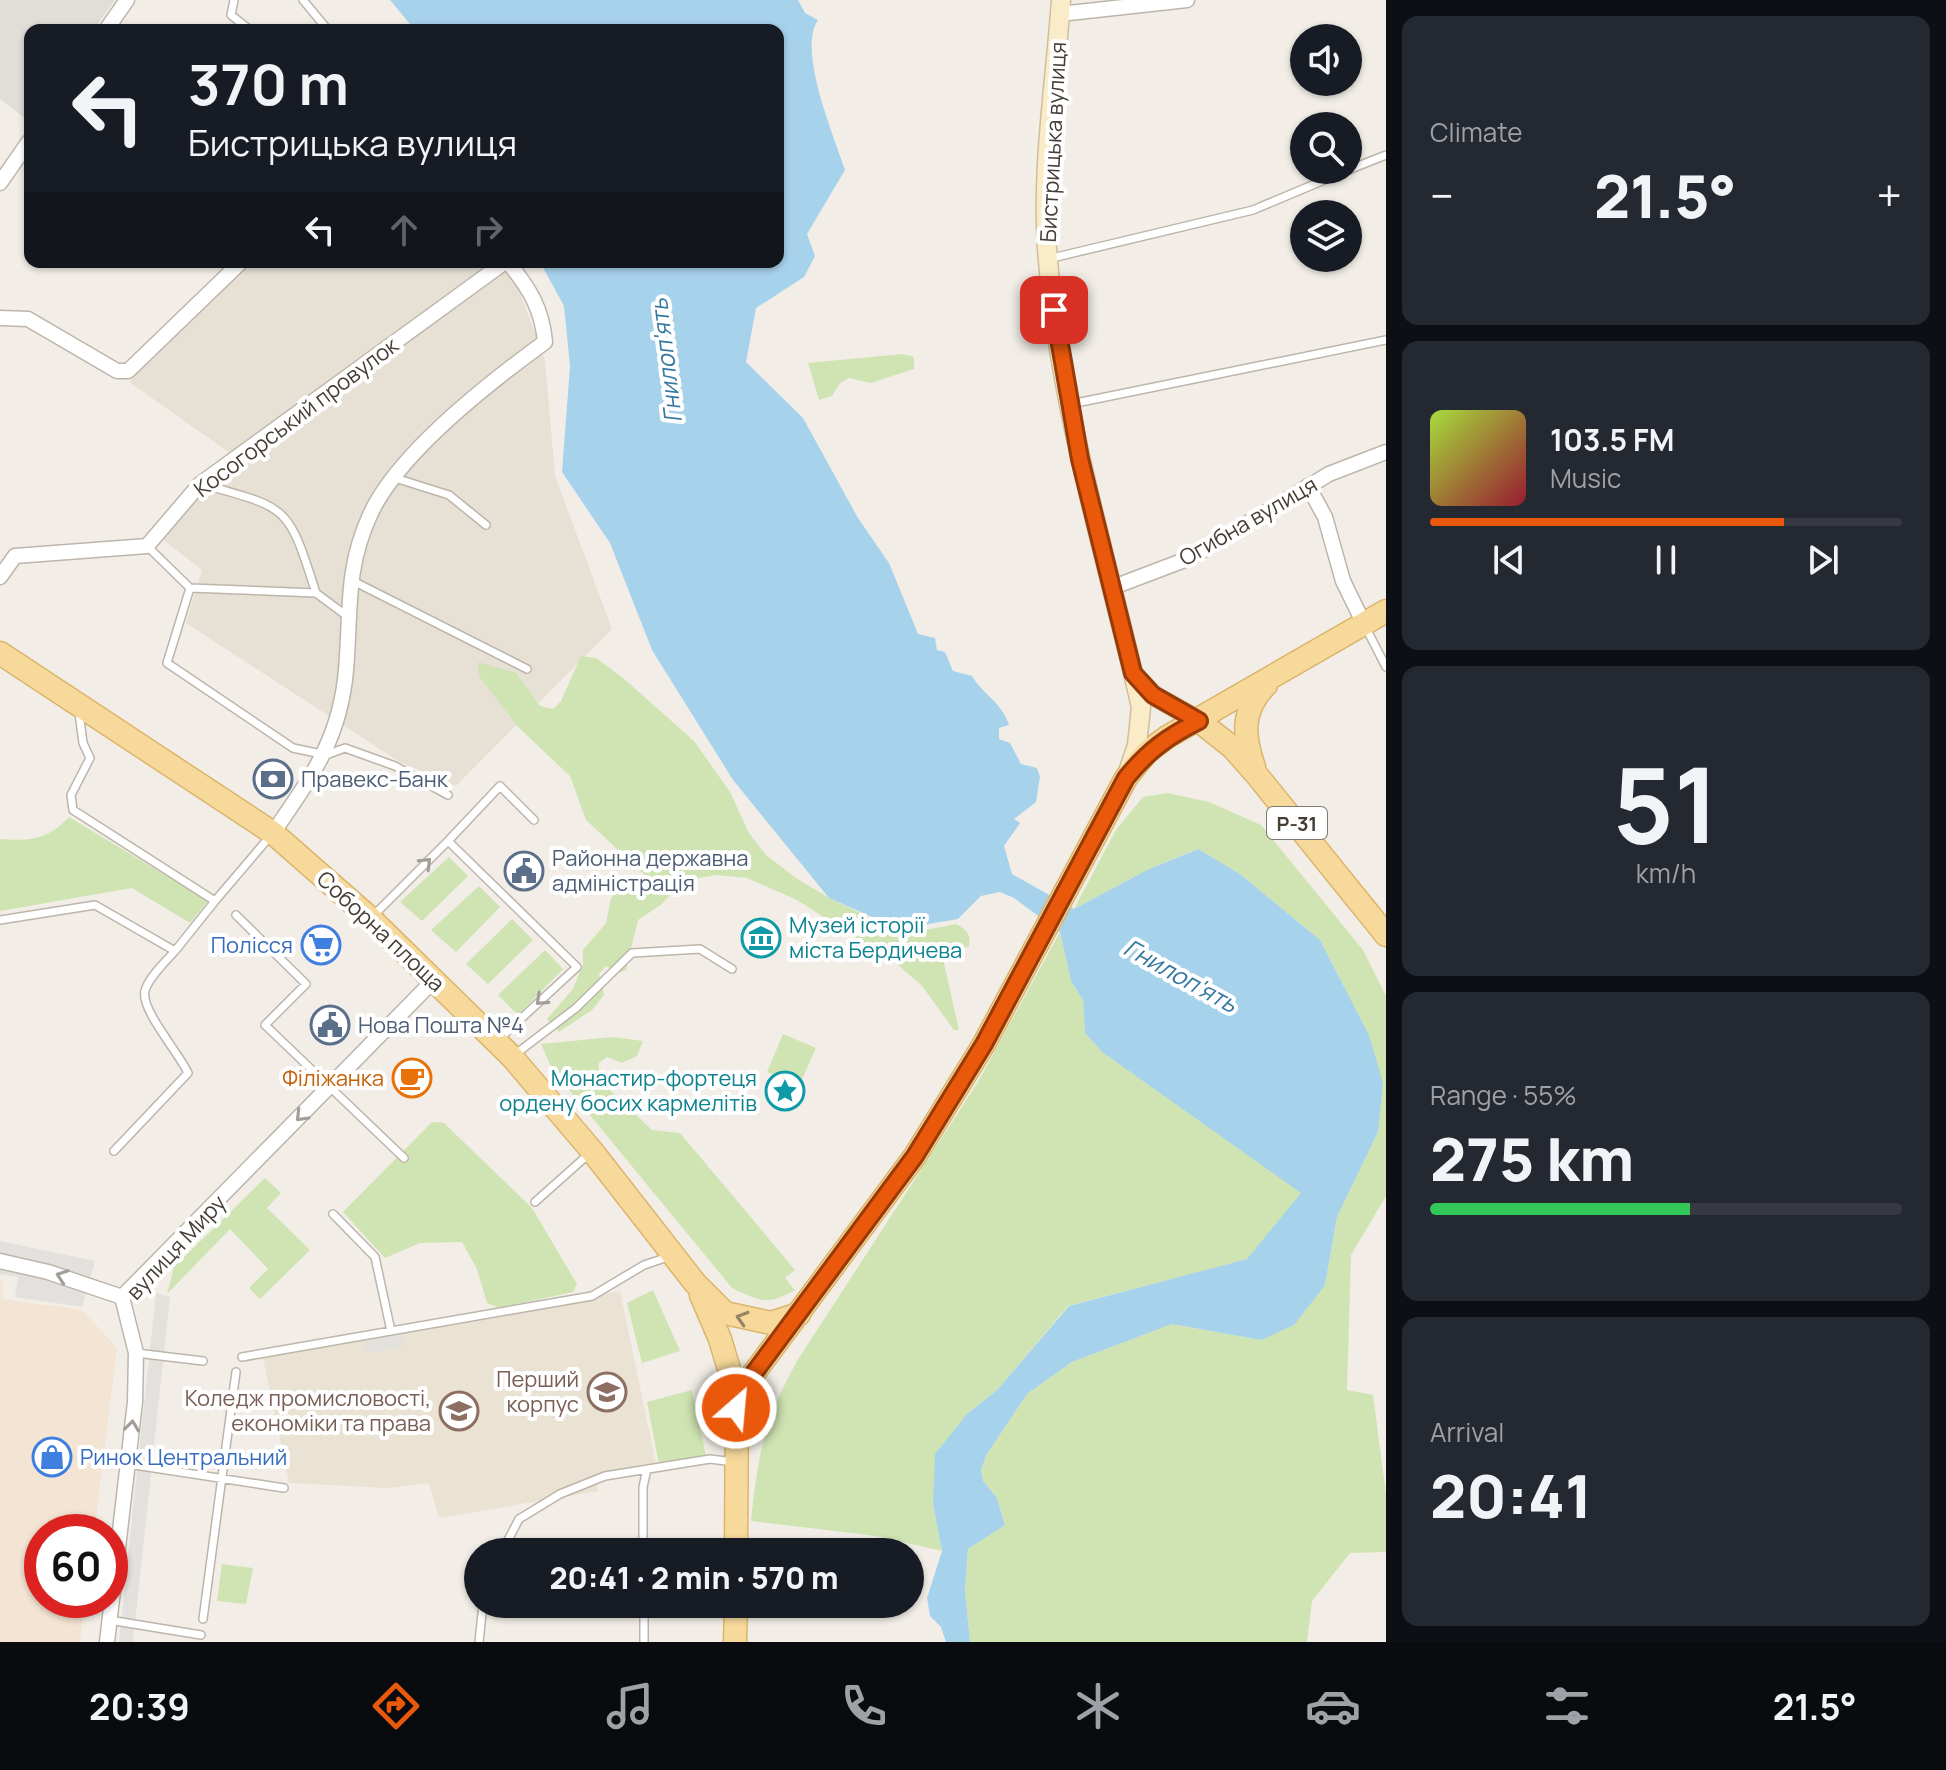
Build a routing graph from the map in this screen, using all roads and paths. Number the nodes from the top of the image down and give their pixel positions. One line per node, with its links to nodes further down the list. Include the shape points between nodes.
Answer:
1 (127, 0): 6 (street)
2 (234, 0): 7 (lane, via 231,15)
3 (303, 0): 8 (lane)
4 (1187, 0): 5 (street)
5 (1060, 7): 14 (street, Бистрицька вулиця, via 1046,204)
6 (110, 24)
7 (242, 24)
8 (323, 24)
9 (24, 149): 12 (street)
10 (1386, 155): 11 (lane)
11 (1362, 164)
12 (0, 183)
13 (1315, 184): 14 (lane, via 1253,210)
14 (1048, 259): 20 (street, Бистрицька вулиця)
15 (235, 268): 18 (street, via 128,371 117,371 28,319)
16 (498, 268): 23 (street, Косогорський провулок)
17 (512, 268): 22 (street, via 543,314 545,342 427,440)
18 (0, 318)
19 (1386, 340): 20 (lane)
20 (1068, 404): 30 (street, Бистрицька вулиця)
21 (1386, 452): 24 (street, Огибна вулиця)
22 (393, 477): 25 (lane, via 449,495); 28 (street, via 370,515)
23 (200, 484): 26 (street, Косогорський провулок); 31 (lane, via 267,502 281,513 297,535)
24 (1308, 486): 30 (street, Огибна вулиця, via 1190,558); 34 (street, via 1325,517 1343,581)
25 (486, 525)
26 (147, 546): 27 (street, via 15,556); 29 (lane)
27 (0, 577)
28 (349, 579): 33 (street); 37 (lane)
29 (190, 588): 31 (lane); 42 (lane, via 167,663 293,748)
30 (1111, 588): 38 (street, Бистрицька вулиця)
31 (316, 593): 33 (lane)
32 (1386, 611): 34 (main road)
33 (347, 616): 42 (street, via 346,671)
34 (1364, 624): 36 (lane); 39 (main road)
35 (0, 653): 40 (main road, Соборна площа)
36 (1386, 667)
37 (527, 669)
38 (1133, 673): 41 (street, via 1153,695); 44 (street, Бистрицька вулиця, via 1141,722)
39 (1278, 673): 41 (main road); 43 (main road, via 1247,712 1248,751)
40 (78, 707): 47 (main road, Соборна площа); 49 (lane, via 90,758 71,795 73,810)
41 (1199, 721): 43 (main road, Р-31); 44 (main road, via 1147,752)
42 (326, 755): 45 (lane, via 345,748 395,766); 47 (street)
43 (1256, 774): 53 (main road, Р-31)
44 (1126, 778): 68 (main road, via 984,1044 915,1156)
45 (448, 795)
46 (534, 820): 48 (lane, via 500,786)
47 (273, 833): 49 (lane); 51 (main road, Соборна площа)
48 (448, 841): 51 (lane, one-way to 48); 57 (lane, one-way to 57, via 577,967)
49 (215, 901): 54 (lane)
50 (236, 915): 58 (lane, via 306,984 265,1025)
51 (370, 918): 56 (main road, Соборна площа)
52 (0, 920): 54 (lane, via 95,905)
53 (1384, 927)
54 (175, 951): 59 (lane, via 144,990 145,1006 188,1073)
55 (732, 969): 57 (lane, via 700,949 632,953 576,1008)
56 (434, 980): 57 (main road, Соборна площа); 58 (street, вулиця Миру)
57 (504, 1049): 60 (main road, Соборна площа)
58 (329, 1086): 61 (lane); 67 (street, вулиця Миру, one-way to 67)
59 (114, 1151)
60 (592, 1151): 62 (lane); 64 (main road, Соборна площа)
61 (404, 1158)
62 (535, 1202)
63 (333, 1214): 69 (lane, via 375,1257)
64 (673, 1255): 66 (main road, Соборна площа); 69 (lane, via 644,1265 592,1296)
65 (0, 1261): 67 (street, one-way to 65)
66 (695, 1283): 68 (main road, Соборна площа, one-way to 66, via 771,1323 737,1318); 74 (main road, Соборна площа)
67 (122, 1297): 70 (street, вулиця Миру)
68 (799, 1314): 74 (main road)
69 (391, 1331): 71 (lane)
70 (136, 1353): 72 (lane); 76 (street, вулиця Миру, one-way to 70)
71 (242, 1357)
72 (203, 1361)
73 (236, 1372): 78 (lane)
74 (737, 1396): 75 (main road, Соборна площа)
75 (737, 1462): 77 (lane, via 710,1459); 82 (main road, Соборна площа)
76 (128, 1464): 78 (lane); 87 (street, вулиця Миру)
77 (647, 1469): 80 (lane, via 605,1476 560,1494 519,1519); 81 (lane)
78 (223, 1479): 79 (lane); 86 (lane)
79 (284, 1488)
80 (509, 1538)
81 (643, 1538)
82 (736, 1538)
83 (482, 1618): 90 (lane)
84 (644, 1618): 91 (lane)
85 (736, 1618): 92 (main road)
86 (203, 1619)
87 (109, 1620): 88 (lane); 89 (street, вулиця Миру)
88 (201, 1635)
89 (107, 1642)
90 (479, 1642)
91 (644, 1642)
92 (735, 1642)

